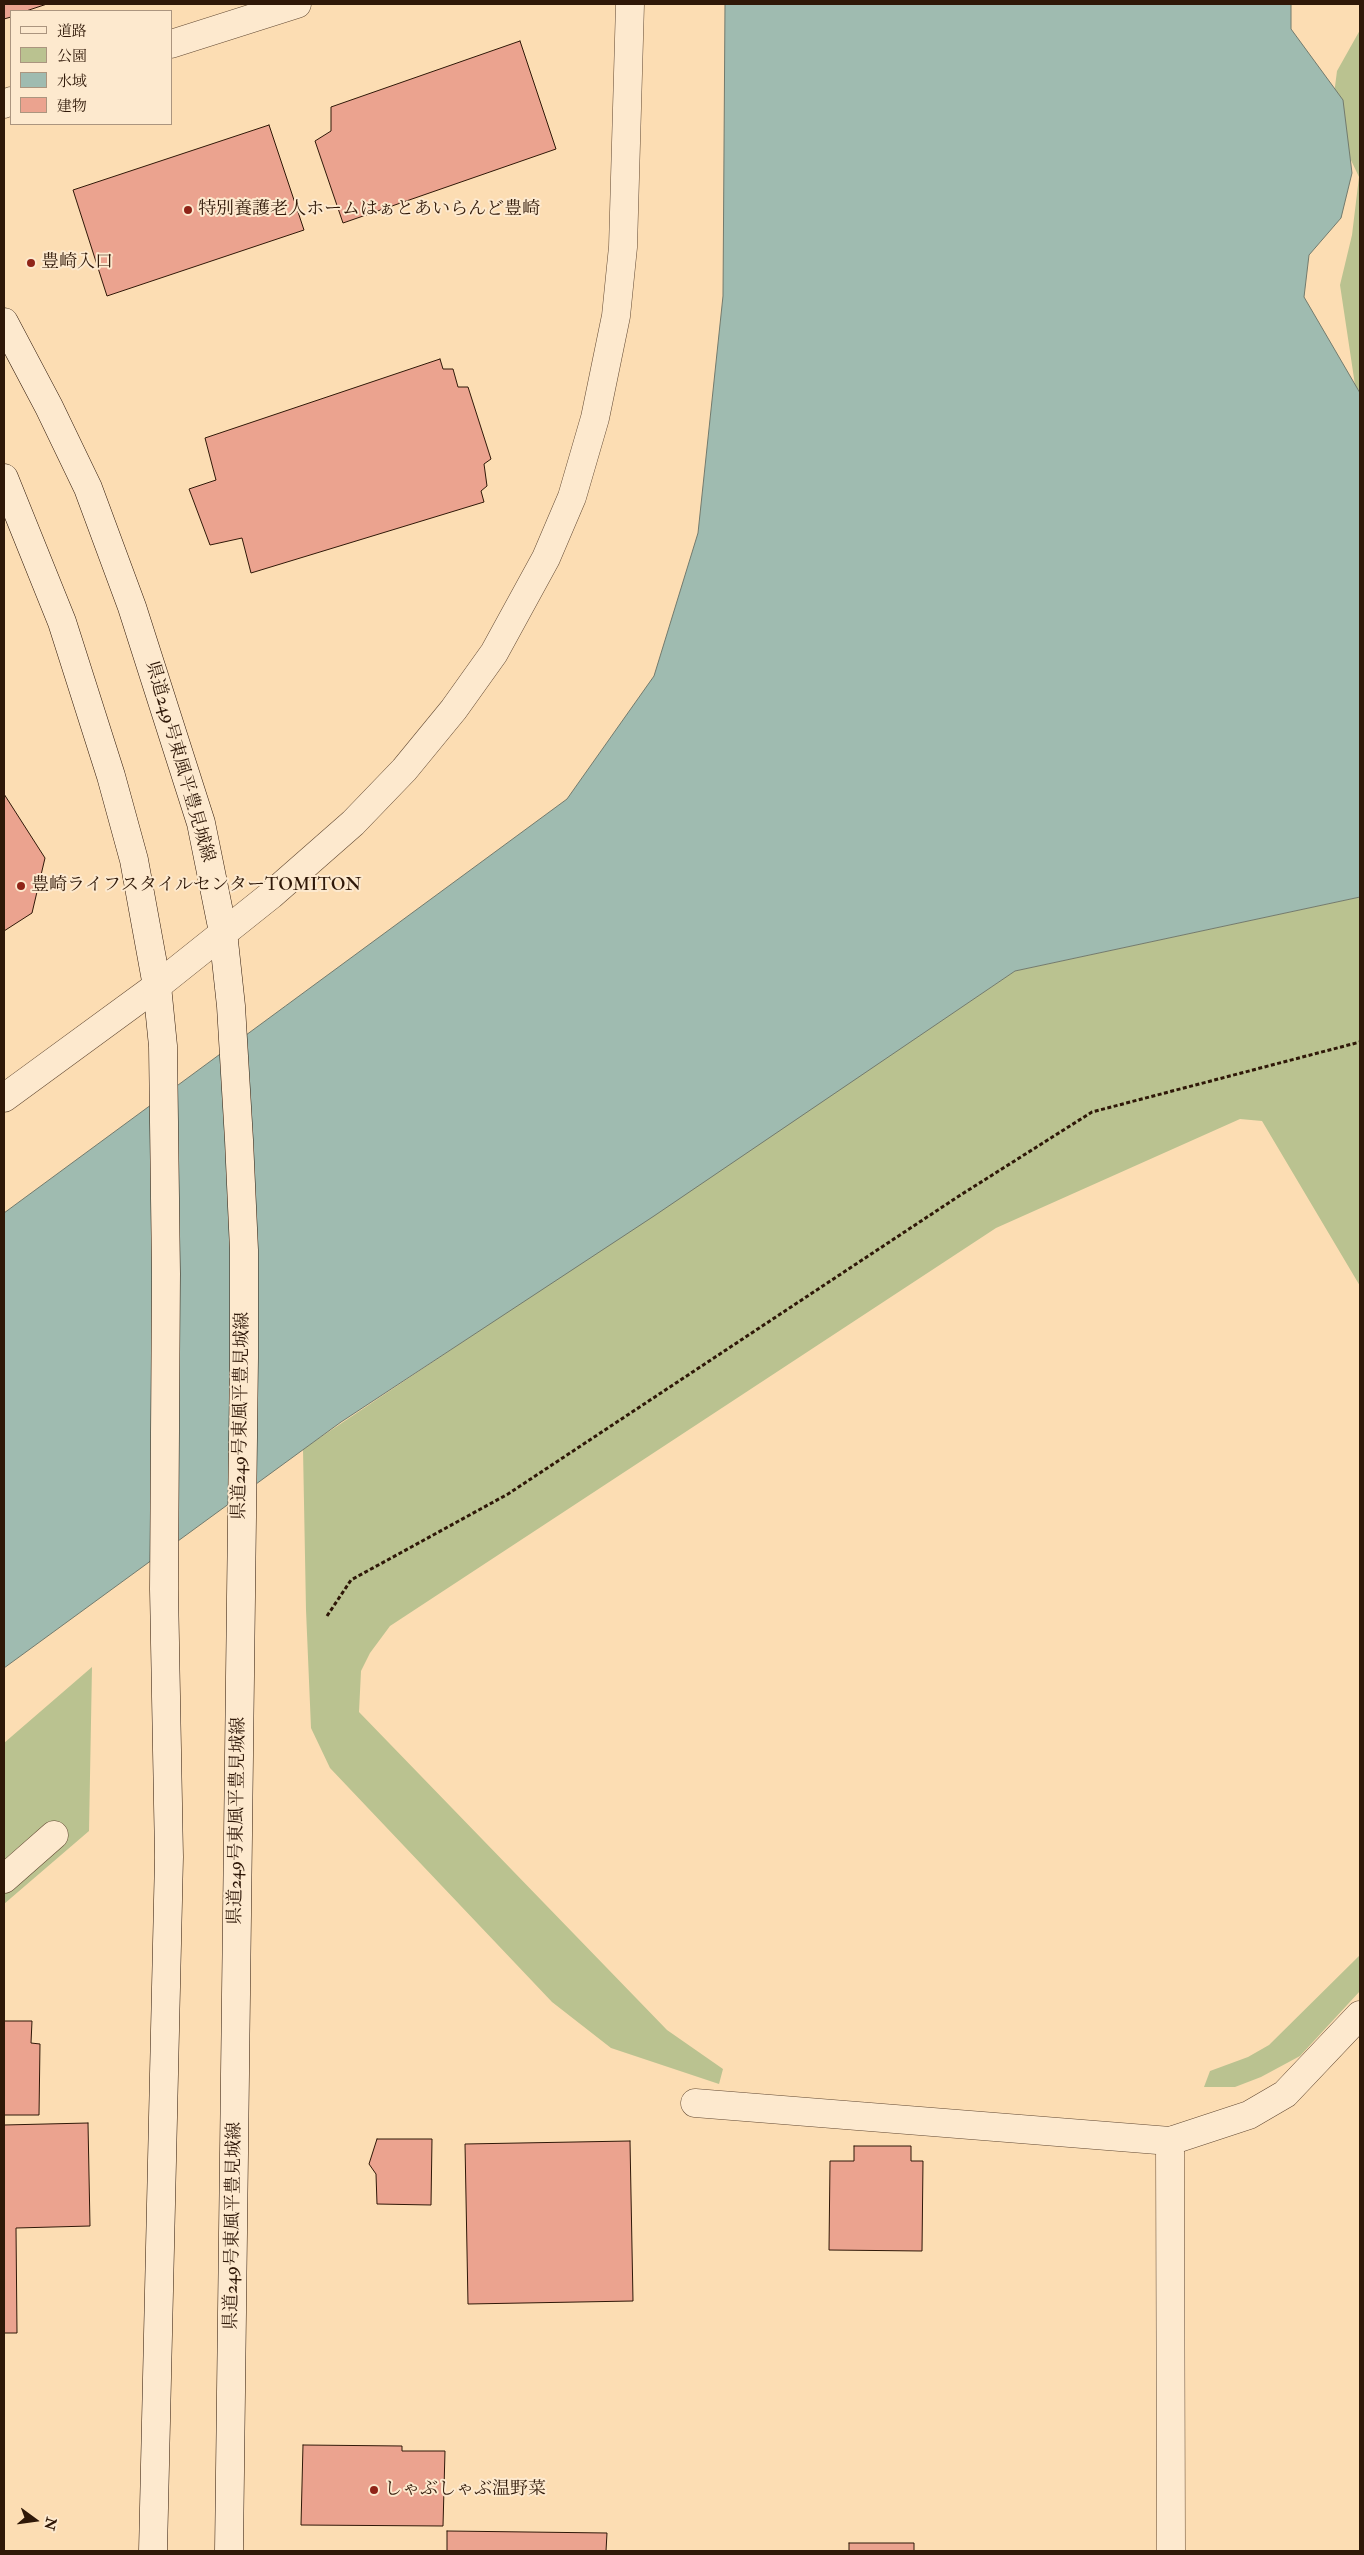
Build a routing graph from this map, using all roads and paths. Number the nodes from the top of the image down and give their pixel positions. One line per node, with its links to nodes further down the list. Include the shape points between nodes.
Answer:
1 (297, 4): 3 (main road)
2 (630, 4): 6 (main road, via 624,247 616,316 593,426 572,497 546,558 494,653 404,770 333,841)
3 (172, 44)
4 (4, 322): 6 (main road, 県道249号東風平豊見城線, via 88,488 132,607 200,823)
5 (4, 478): 7 (main road, via 62,622 111,776 134,860)
6 (223, 932): 7 (main road); 17 (main road, 県道249号東風平豊見城線, via 231,1006 244,1250)
7 (157, 986): 9 (main road); 16 (main road, via 163,1046 166,1265 164,1589 169,1857)
8 (1360, 1042): 10 (path, via 1092,1112 959,1196 508,1494 351,1580)
9 (4, 1098)
10 (327, 1616)
11 (54, 1835): 12 (main road)
12 (4, 1879)
13 (1360, 2015): 15 (main road, via 1285,2094 1249,2115)
14 (695, 2103): 15 (main road)
15 (1170, 2141): 18 (main road)
16 (152, 2551)
17 (229, 2551)
18 (1171, 2551)

